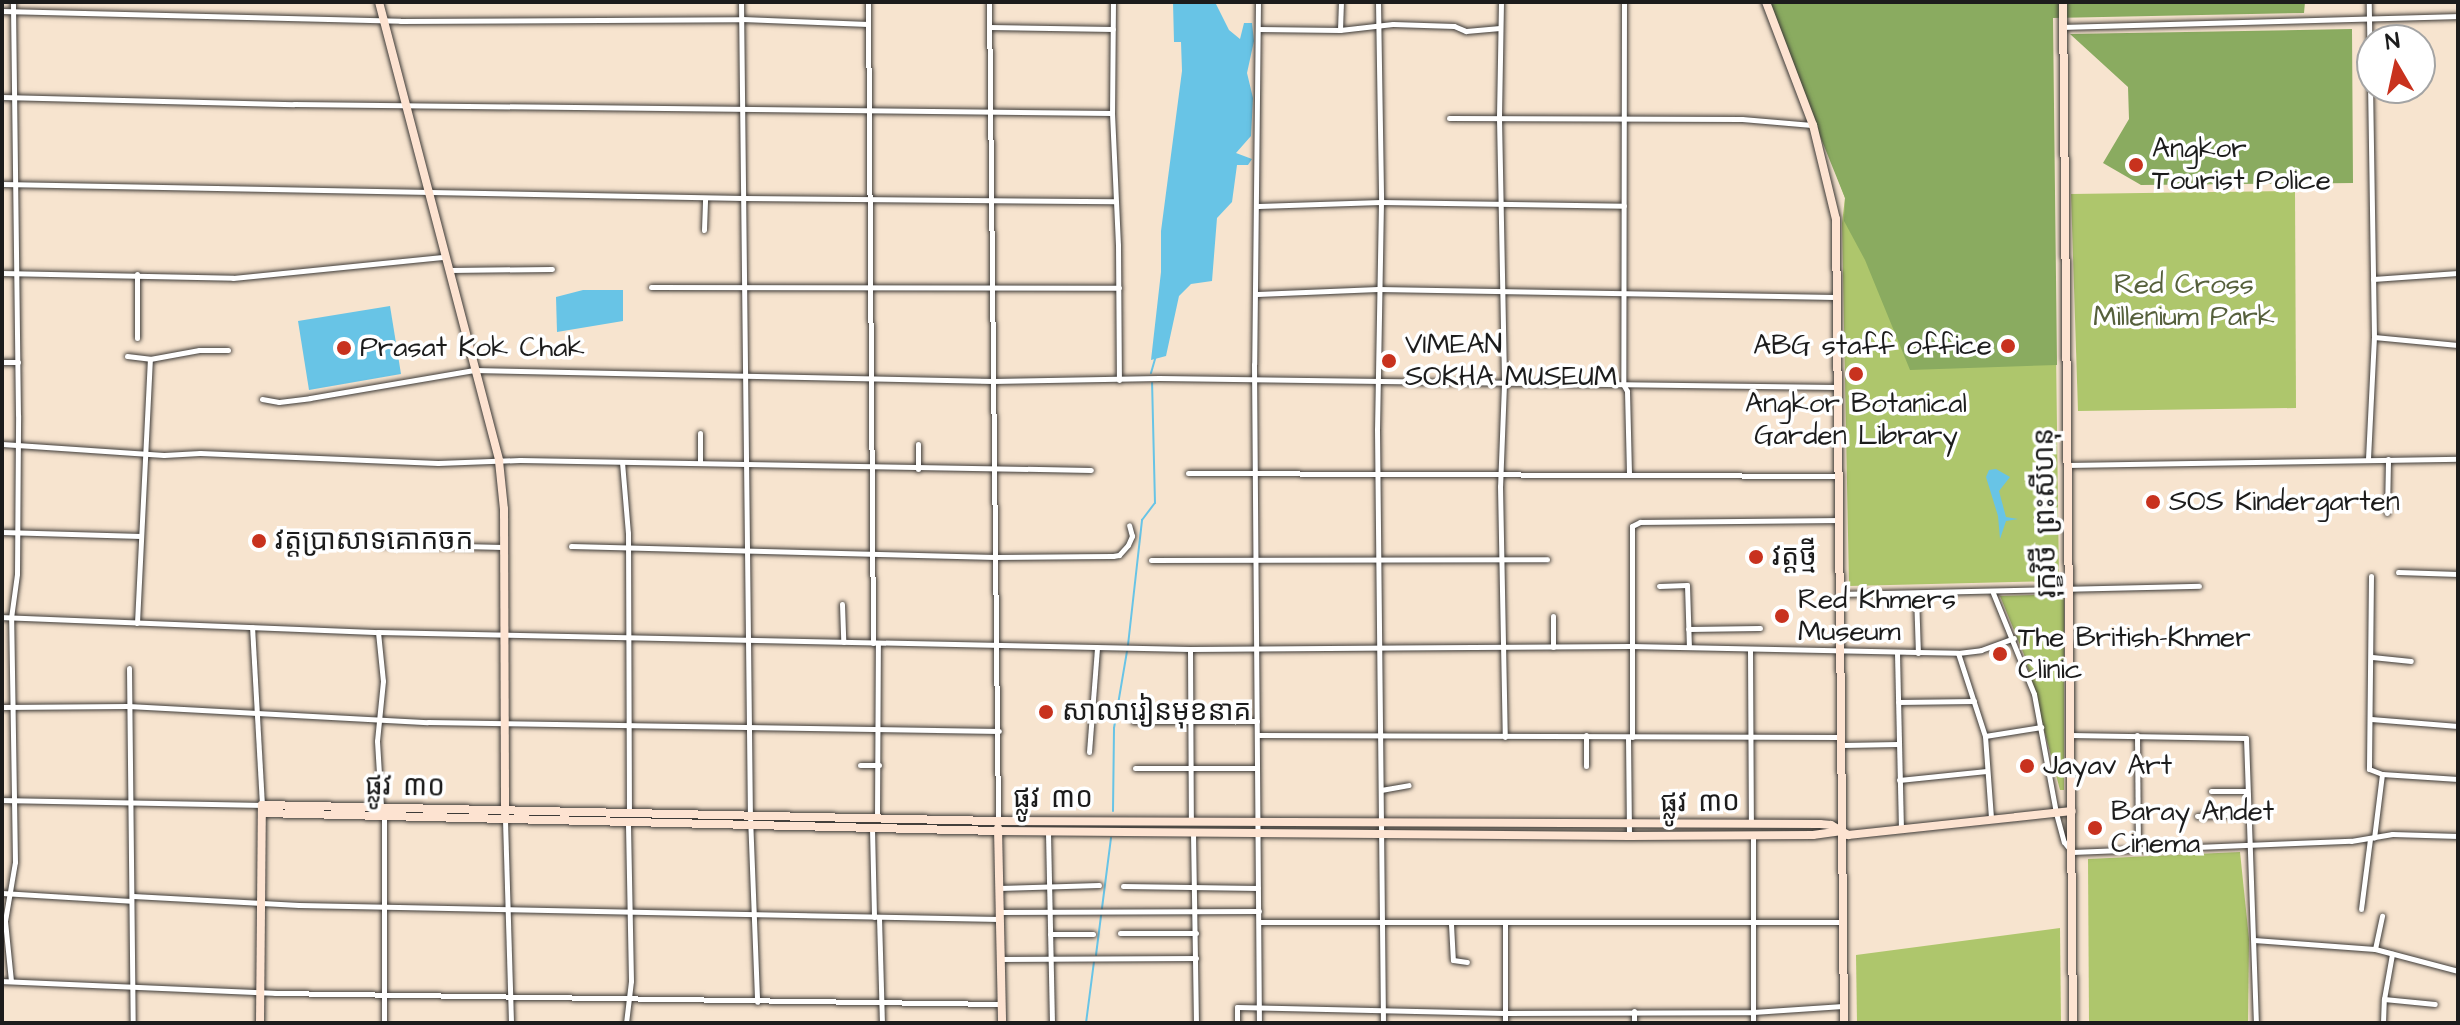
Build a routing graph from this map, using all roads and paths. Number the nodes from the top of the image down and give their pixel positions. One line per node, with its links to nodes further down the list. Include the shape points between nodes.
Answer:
1 (13, 2): 16 (street)
2 (379, 2): 20 (street)
3 (741, 2): 18 (street)
4 (868, 2): 21 (street)
5 (989, 2): 23 (street)
6 (1113, 2): 26 (street)
7 (1258, 2): 27 (street)
8 (1341, 2): 28 (street)
9 (1378, 2): 22 (street)
10 (1501, 2): 25 (street)
11 (1624, 2): 38 (street)
12 (1766, 2): 39 (street)
13 (2063, 2): 24 (street, រុក្ខវិថី ព្រះសីហនុ)
14 (2369, 2): 19 (street)
15 (2, 11): 16 (street)
16 (13, 11): 20 (street); 30 (street)
17 (2458, 16): 19 (street)
18 (742, 19): 20 (street); 21 (street); 32 (street)
19 (2368, 19): 24 (street); 60 (street)
20 (384, 20): 31 (street)
21 (868, 24): 33 (street)
22 (1378, 25): 25 (street); 28 (street); 48 (street)
23 (989, 27): 26 (street); 34 (street)
24 (2063, 27): 102 (street, រុក្ខវិថី ព្រះសីហនុ)
25 (1500, 28): 37 (street)
26 (1113, 29): 35 (street)
27 (1258, 29): 28 (street); 49 (street)
28 (1340, 30)
29 (2, 97): 30 (street)
30 (14, 97): 31 (street); 41 (street)
31 (408, 105): 32 (street); 42 (street)
32 (742, 108): 33 (street); 44 (street)
33 (869, 111): 34 (street); 45 (street)
34 (991, 113): 35 (street); 46 (street)
35 (1112, 113): 47 (street)
36 (1449, 118): 37 (street)
37 (1499, 118): 38 (street); 50 (street)
38 (1625, 120): 39 (street, via 1742,119); 51 (street)
39 (1813, 125): 70 (street, via 1836,219)
40 (2, 184): 41 (street)
41 (16, 184): 42 (street); 58 (street)
42 (430, 191): 43 (street); 53 (street)
43 (705, 198): 44 (street); 52 (street)
44 (743, 198): 45 (street); 62 (street)
45 (869, 199): 46 (street); 63 (street)
46 (993, 201): 47 (street); 64 (street)
47 (1115, 201): 65 (street)
48 (1381, 202): 49 (street); 50 (street); 66 (street)
49 (1258, 206): 69 (street)
50 (1503, 206): 51 (street); 67 (street)
51 (1624, 206): 68 (street)
52 (704, 230)
53 (445, 257): 55 (street); 59 (street, via 233,278)
54 (552, 269): 55 (street)
55 (449, 270): 79 (street)
56 (2, 273): 58 (street)
57 (2458, 273): 60 (street)
58 (18, 274): 59 (street); 78 (street)
59 (137, 274): 72 (street)
60 (2373, 279): 71 (street)
61 (651, 287): 62 (street)
62 (743, 287): 63 (street); 80 (street)
63 (869, 287): 64 (street); 81 (street)
64 (993, 288): 65 (street); 84 (street)
65 (1119, 288): 82 (street)
66 (1378, 289): 67 (street); 69 (street); 85 (street)
67 (1502, 291): 68 (street); 86 (street)
68 (1623, 293): 70 (street); 87 (street)
69 (1257, 294): 83 (street)
70 (1835, 297): 88 (street)
71 (2374, 337): 73 (street); 95 (street)
72 (137, 338)
73 (2458, 345)
74 (228, 350): 76 (street)
75 (127, 356): 76 (street)
76 (150, 359): 94 (street)
77 (2, 362): 78 (street)
78 (18, 362): 93 (street)
79 (468, 371): 80 (street); 89 (street, via 310,398); 98 (street)
80 (744, 375): 81 (street); 101 (street)
81 (869, 378): 84 (street); 103 (street)
82 (1119, 380): 83 (street); 84 (street)
83 (1255, 380): 85 (street); 108 (street)
84 (993, 381): 106 (street)
85 (1377, 383): 86 (street); 109 (street)
86 (1504, 384): 87 (street); 110 (street)
87 (1623, 384): 88 (street); 111 (street)
88 (1837, 387): 112 (street)
89 (262, 399)
90 (700, 433): 100 (street)
91 (2, 444): 93 (street)
92 (918, 444): 104 (street)
93 (18, 445): 94 (street); 117 (street)
94 (146, 454): 98 (street); 118 (street)
95 (2368, 459): 96 (street); 102 (street)
96 (2388, 459): 97 (street); 113 (street)
97 (2458, 459)
98 (499, 461): 99 (street); 121 (street)
99 (622, 462): 100 (street); 122 (street)
100 (700, 463): 101 (street)
101 (746, 464): 103 (street); 123 (street)
102 (2068, 465): 136 (street, រុក្ខវិថី ព្រះសីហនុ)
103 (869, 466): 104 (street); 124 (street)
104 (918, 469): 106 (street)
105 (1091, 470): 106 (street)
106 (994, 471): 125 (street)
107 (1188, 473): 108 (street)
108 (1256, 473): 109 (street); 126 (street)
109 (1380, 474): 110 (street); 129 (street)
110 (1501, 474): 111 (street); 130 (street)
111 (1629, 474): 112 (street)
112 (1838, 476): 114 (street)
113 (2387, 513)
114 (1838, 520): 138 (street); 156 (street, via 1632,526)
115 (1129, 525): 125 (street, via 1132,536 1119,555)
116 (2, 532): 117 (street)
117 (18, 533): 118 (street); 143 (street)
118 (141, 536): 144 (street)
119 (380, 544): 121 (street)
120 (571, 546): 122 (street)
121 (504, 547): 149 (street)
122 (625, 548): 123 (street); 150 (street)
123 (749, 551): 124 (street); 152 (street)
124 (871, 554): 125 (street); 154 (street)
125 (995, 557): 155 (street)
126 (1255, 559): 128 (street); 129 (street); 161 (street)
127 (1547, 559): 130 (street)
128 (1151, 560)
129 (1378, 561): 130 (street); 162 (street)
130 (1501, 561): 158 (street)
131 (2398, 572): 132 (street)
132 (2458, 574)
133 (2371, 576): 169 (street)
134 (1659, 586): 147 (street, via 1687,585)
135 (2199, 586): 136 (street)
136 (2068, 589): 137 (street); 193 (street, រុក្ខវិថី ព្រះសីហនុ)
137 (1993, 593): 139 (street); 151 (street)
138 (1840, 594): 139 (street); 165 (street)
139 (1916, 594): 167 (street)
140 (842, 604): 153 (street)
141 (1553, 616): 159 (street)
142 (2, 617): 143 (street)
143 (11, 618): 144 (street); 176 (street)
144 (137, 623): 145 (street)
145 (252, 627): 148 (street); 177 (street)
146 (1760, 628): 147 (street)
147 (1688, 629): 160 (street)
148 (378, 632): 149 (street); 178 (street)
149 (505, 634): 150 (street); 181 (street)
150 (627, 636): 152 (street); 184 (street)
151 (2014, 638): 168 (street); 187 (street)
152 (750, 640): 153 (street); 185 (street)
153 (843, 642): 154 (street)
154 (875, 643): 155 (street); 188 (street)
155 (998, 645): 157 (street); 189 (street)
156 (1631, 646): 159 (street); 160 (street); 197 (street)
157 (1097, 647): 163 (street); 201 (street)
158 (1506, 647): 159 (street); 162 (street); 196 (street)
159 (1553, 647)
160 (1689, 647): 164 (street)
161 (1257, 648): 162 (street); 163 (street); 183 (street)
162 (1378, 648): 190 (street)
163 (1190, 649): 180 (street)
164 (1750, 649): 165 (street); 198 (street)
165 (1840, 652): 166 (street); 199 (street)
166 (1897, 653): 167 (street); 173 (street)
167 (1918, 653): 168 (street)
168 (1958, 653): 172 (street)
169 (2372, 657): 170 (street); 179 (street)
170 (2411, 661)
171 (129, 668): 174 (street)
172 (1974, 701): 173 (street); 195 (street)
173 (1898, 702): 200 (street)
174 (128, 706): 176 (street); 177 (street); 218 (street)
175 (2, 707): 176 (street)
176 (13, 707): 217 (street)
177 (256, 712): 178 (street); 219 (street)
178 (381, 719): 181 (street); 222 (street, via 377,741)
179 (2371, 719): 186 (street); 209 (street, via 2369,769)
180 (1190, 720): 182 (street); 183 (street); 206 (street)
181 (504, 721): 184 (street); 225 (street)
182 (1133, 721)
183 (1257, 721): 191 (street)
184 (627, 722): 185 (street); 221 (street)
185 (752, 725): 188 (street); 229 (street)
186 (2458, 726)
187 (2041, 727): 195 (street); 223 (street)
188 (878, 730): 189 (street); 203 (street)
189 (999, 731): 230 (street)
190 (1379, 734): 191 (street); 196 (street); 213 (street)
191 (1257, 735): 207 (street)
192 (1586, 735): 196 (street); 197 (street); 204 (street)
193 (2070, 735): 194 (street); 220 (street, រុក្ខវិថី ព្រះសីហនុ)
194 (2137, 735): 215 (street, via 2244,737); 249 (street)
195 (1985, 736): 208 (street)
196 (1505, 737)
197 (1630, 737): 198 (street); 235 (street)
198 (1750, 737): 199 (street); 234 (street)
199 (1840, 741): 200 (street); 241 (street)
200 (1898, 744): 211 (street)
201 (1089, 752)
202 (860, 765): 203 (street)
203 (879, 765): 227 (street)
204 (1586, 766)
205 (1135, 768): 206 (street)
206 (1190, 768): 207 (street); 231 (street)
207 (1256, 768): 232 (street)
208 (1987, 771): 211 (street); 228 (street)
209 (2382, 774): 210 (street); 247 (street)
210 (2458, 779)
211 (1899, 780): 238 (street)
212 (1409, 785): 213 (street)
213 (1381, 790): 237 (street)
214 (2211, 791): 215 (street)
215 (2247, 791): 224 (street)
216 (2, 800): 217 (street)
217 (15, 800): 218 (street); 258 (street)
218 (131, 804): 219 (street); 259 (street)
219 (262, 809): 222 (street, ផ្លូវ ៣០); 260 (street)
220 (2072, 811): 223 (street, ផ្លូវ ៣០); 250 (street, រុក្ខវិថី ព្រះសីហនុ)
221 (629, 812): 225 (street, ផ្លូវ ៣០); 229 (street, ផ្លូវ ៣០)
222 (383, 813): 225 (street, ផ្លូវ ៣០); 261 (street)
223 (2056, 813): 228 (street, ផ្លូវ ៣០); 250 (street)
224 (2248, 814): 226 (street); 248 (street)
225 (505, 815): 233 (street, ផ្លូវ ៣០); 262 (street)
226 (2197, 816)
227 (877, 818): 229 (street, ផ្លូវ ៣០); 230 (street, ផ្លូវ ៣០)
228 (1991, 818): 238 (street, ផ្លូវ ៣០)
229 (750, 821): 233 (street, ផ្លូវ ៣០); 236 (street, ផ្លូវ ៣០); 268 (street)
230 (998, 821): 231 (street, ផ្លូវ ៣០); 239 (street)
231 (1191, 822): 232 (street, ផ្លូវ ៣០)
232 (1258, 822): 237 (street, ផ្លូវ ៣០); 243 (street)
233 (628, 823): 266 (street)
234 (1751, 824): 235 (street, ផ្លូវ ៣០); 241 (street, ផ្លូវ ៣០, via 1831,825)
235 (1628, 825): 237 (street, ផ្លូវ ៣០); 245 (street)
236 (872, 828): 239 (street, ផ្លូវ ៣០); 271 (street)
237 (1382, 828): 243 (street, ផ្លូវ ៣០); 245 (street, ផ្លូវ ៣០); 275 (street)
238 (1901, 829): 241 (street, ផ្លូវ ៣០, via 1848,835)
239 (998, 831): 240 (street, ផ្លូវ ៣០); 254 (street)
240 (1048, 831): 242 (street, ផ្លូវ ៣០); 253 (street)
241 (1842, 831): 244 (street, ផ្លូវ ៣០); 273 (street)
242 (1193, 833): 243 (street, ផ្លូវ ៣០); 255 (street)
243 (1257, 833): 256 (street)
244 (1753, 835): 245 (street, ផ្លូវ ៣០); 274 (street)
245 (1629, 836)
246 (2458, 836): 247 (street, via 2392,834)
247 (2372, 839): 248 (street); 263 (street)
248 (2249, 845): 249 (street); 282 (street)
249 (2138, 849): 250 (street)
250 (2072, 852): 324 (street, រុក្ខវិថី ព្រះសីហនុ)
251 (1099, 885): 253 (street)
252 (1123, 886): 255 (street)
253 (1049, 887): 254 (street); 264 (street)
254 (999, 888): 269 (street)
255 (1194, 888): 256 (street); 267 (street)
256 (1258, 888): 265 (street)
257 (2, 893): 258 (street)
258 (12, 893): 259 (street); 291 (street, via 5,921)
259 (132, 898): 260 (street); 292 (street)
260 (262, 903): 261 (street); 293 (street)
261 (384, 905): 262 (street); 294 (street)
262 (510, 909): 266 (street); 295 (street)
263 (2361, 909)
264 (1049, 910): 267 (street); 269 (street); 280 (street)
265 (1259, 911): 267 (street); 272 (street)
266 (630, 912): 268 (street); 296 (street)
267 (1196, 913): 279 (street)
268 (755, 915): 271 (street); 298 (street)
269 (1000, 915): 271 (street); 286 (street)
270 (2382, 916): 283 (street)
271 (876, 917): 299 (street)
272 (1259, 922): 275 (street); 303 (street)
273 (1841, 922): 274 (street); 302 (street)
274 (1754, 923): 277 (street); 306 (street)
275 (1383, 924): 276 (street); 305 (street)
276 (1451, 924): 277 (street); 288 (street, via 1453,960)
277 (1505, 924): 307 (street)
278 (1120, 933): 279 (street)
279 (1196, 933): 285 (street)
280 (1050, 934): 281 (street); 287 (street)
281 (1093, 934)
282 (2254, 940): 283 (street); 325 (street)
283 (2375, 949): 284 (street)
284 (2392, 954): 289 (street); 297 (street)
285 (1196, 958): 287 (street); 316 (street)
286 (1001, 959): 287 (street); 300 (street)
287 (1050, 959): 315 (street)
288 (1467, 962)
289 (2458, 971)
290 (2, 981): 291 (street)
291 (11, 981): 292 (street)
292 (133, 985): 293 (street); 308 (street)
293 (260, 991): 294 (street); 309 (street)
294 (385, 993): 295 (street); 310 (street)
295 (512, 994): 296 (street); 311 (street)
296 (630, 997): 298 (street); 312 (street)
297 (2384, 999): 301 (street); 326 (street)
298 (757, 1002): 299 (street)
299 (881, 1004): 300 (street); 313 (street)
300 (1002, 1004): 314 (street)
301 (2435, 1004)
302 (1844, 1006): 306 (street); 323 (street)
303 (1259, 1008): 305 (street); 317 (street, via 1237,1007); 318 (street)
304 (1634, 1011): 306 (street); 307 (street); 321 (street)
305 (1383, 1012): 307 (street); 319 (street)
306 (1753, 1012): 322 (street)
307 (1505, 1013): 320 (street)
308 (133, 1023)
309 (260, 1023)
310 (384, 1023)
311 (511, 1023)
312 (626, 1023)
313 (882, 1023)
314 (1002, 1023)
315 (1052, 1023)
316 (1196, 1023)
317 (1237, 1023)
318 (1259, 1023)
319 (1383, 1023)
320 (1505, 1023)
321 (1634, 1023)
322 (1753, 1023)
323 (1844, 1023)
324 (2073, 1023)
325 (2256, 1023)
326 (2383, 1023)

